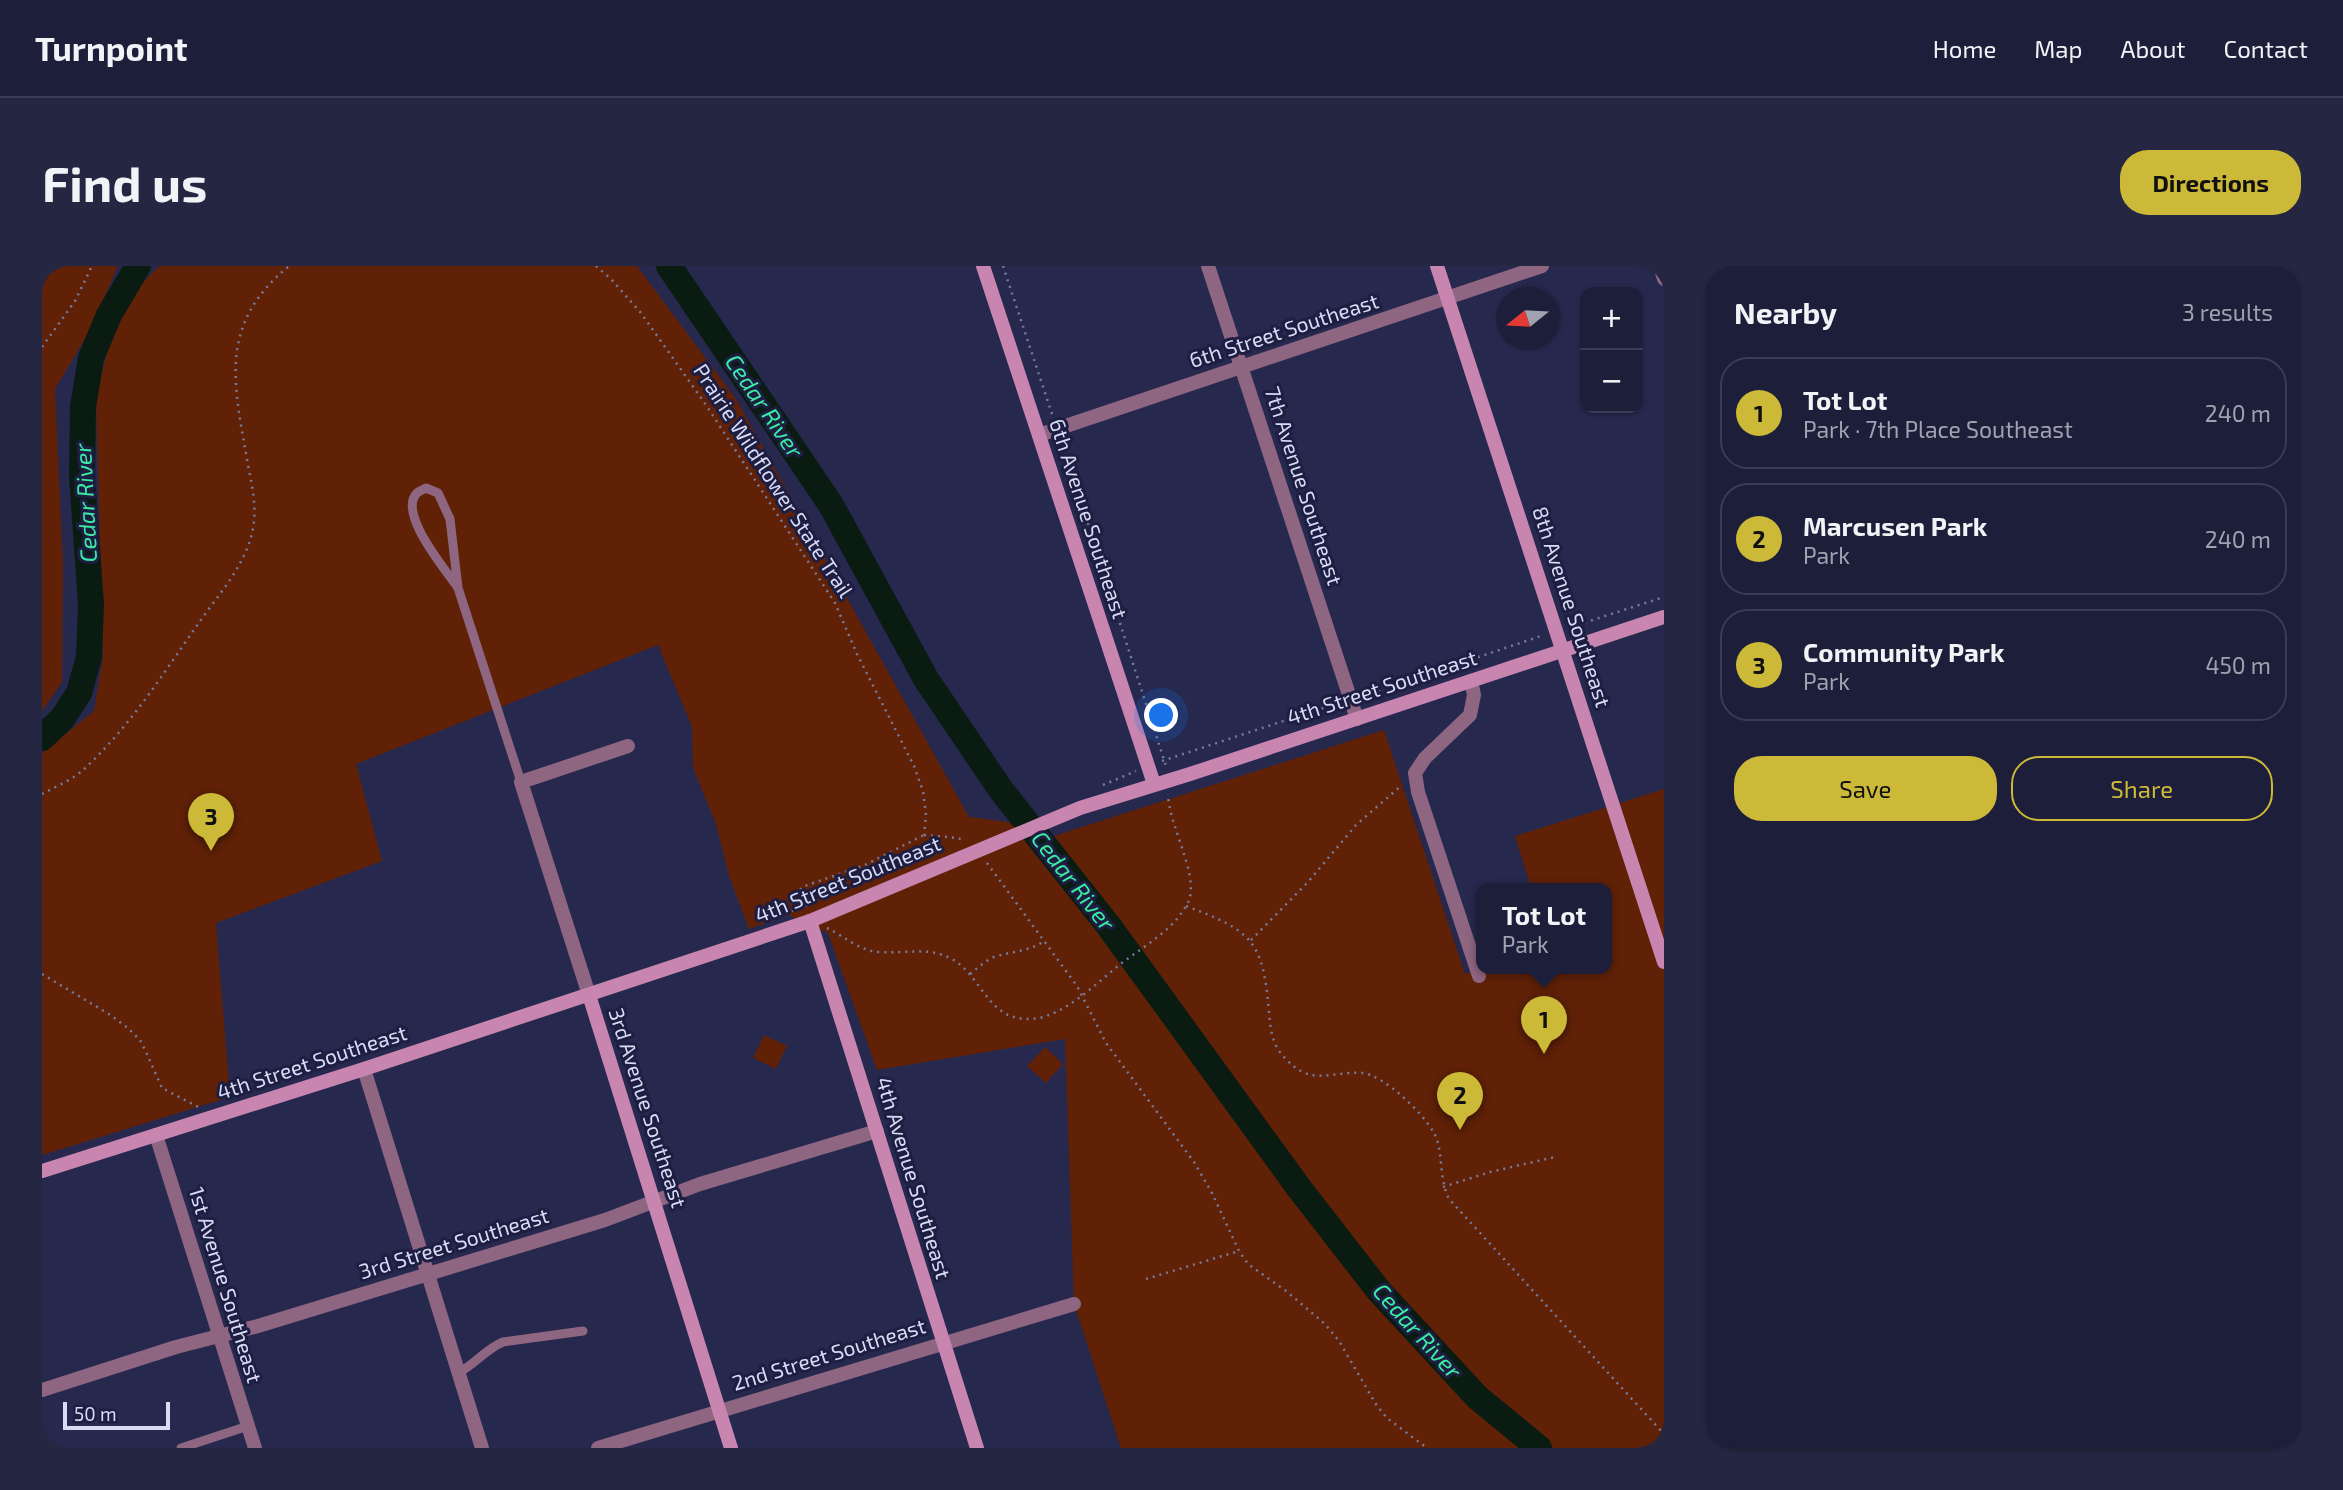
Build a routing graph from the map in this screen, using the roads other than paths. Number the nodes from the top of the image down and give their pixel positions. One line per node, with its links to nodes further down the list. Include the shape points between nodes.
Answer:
1 (983, 266): 9 (street, 6th Avenue Southeast)
2 (1208, 266): 8 (street, 7th Avenue Southeast)
3 (1437, 266): 7 (street, 8th Avenue Southeast)
4 (1542, 266): 7 (street, 6th Street Southeast)
5 (1660, 266): 6 (street)
6 (1664, 279)
7 (1448, 299): 8 (street, 6th Street Southeast); 12 (street, 8th Avenue Southeast)
8 (1241, 367): 9 (street, 6th Street Southeast); 14 (street, 7th Avenue Southeast)
9 (1038, 435): 17 (street, 6th Avenue Southeast, via 1148,766)
10 (458, 587): 10 (lane, via 448,512 438,493 426,488 416,494 411,505 415,524); 16 (lane)
11 (1664, 617): 12 (street, 4th Street Southeast)
12 (1563, 651): 13 (street, 4th Street Southeast); 19 (street, 8th Avenue Southeast)
13 (1471, 681): 14 (street, 4th Street Southeast); 20 (street, via 1470,715 1415,773)
14 (1357, 719): 17 (street, 4th Street Southeast)
15 (628, 746): 16 (street)
16 (521, 782): 21 (street, 3rd Avenue Southeast)
17 (1161, 782): 18 (street, 4th Street Southeast, via 1080,808)
18 (810, 921): 21 (street, 4th Street Southeast); 23 (street, 4th Avenue Southeast)
19 (1664, 961)
20 (1476, 967)
21 (589, 995): 22 (street, 4th Street Southeast); 26 (street, 3rd Avenue Southeast)
22 (363, 1069): 24 (street, 4th Street Southeast); 27 (street)
23 (877, 1131): 26 (street, 3rd Street Southeast); 31 (street, 4th Avenue Southeast)
24 (156, 1135): 25 (street, 4th Street Southeast); 30 (street, 1st Avenue Southeast)
25 (42, 1171)
26 (654, 1201): 27 (street, 3rd Street Southeast); 34 (street, 3rd Avenue Southeast)
27 (427, 1273): 30 (street, 3rd Street Southeast); 32 (street)
28 (1074, 1304): 31 (street, 2nd Street Southeast)
29 (583, 1331): 32 (lane, via 503,1342)
30 (219, 1336): 33 (street, 3rd Street Southeast); 35 (street, 1st Avenue Southeast)
31 (943, 1342): 34 (street, 2nd Street Southeast); 41 (street, 4th Avenue Southeast)
32 (458, 1373): 38 (street)
33 (42, 1390)
34 (720, 1410): 39 (street, 2nd Street Southeast); 40 (street, 3rd Avenue Southeast)
35 (248, 1426): 36 (lane); 37 (street, 1st Avenue Southeast)
36 (181, 1448)
37 (255, 1448)
38 (482, 1448)
39 (597, 1448)
40 (732, 1448)
41 (977, 1448)

